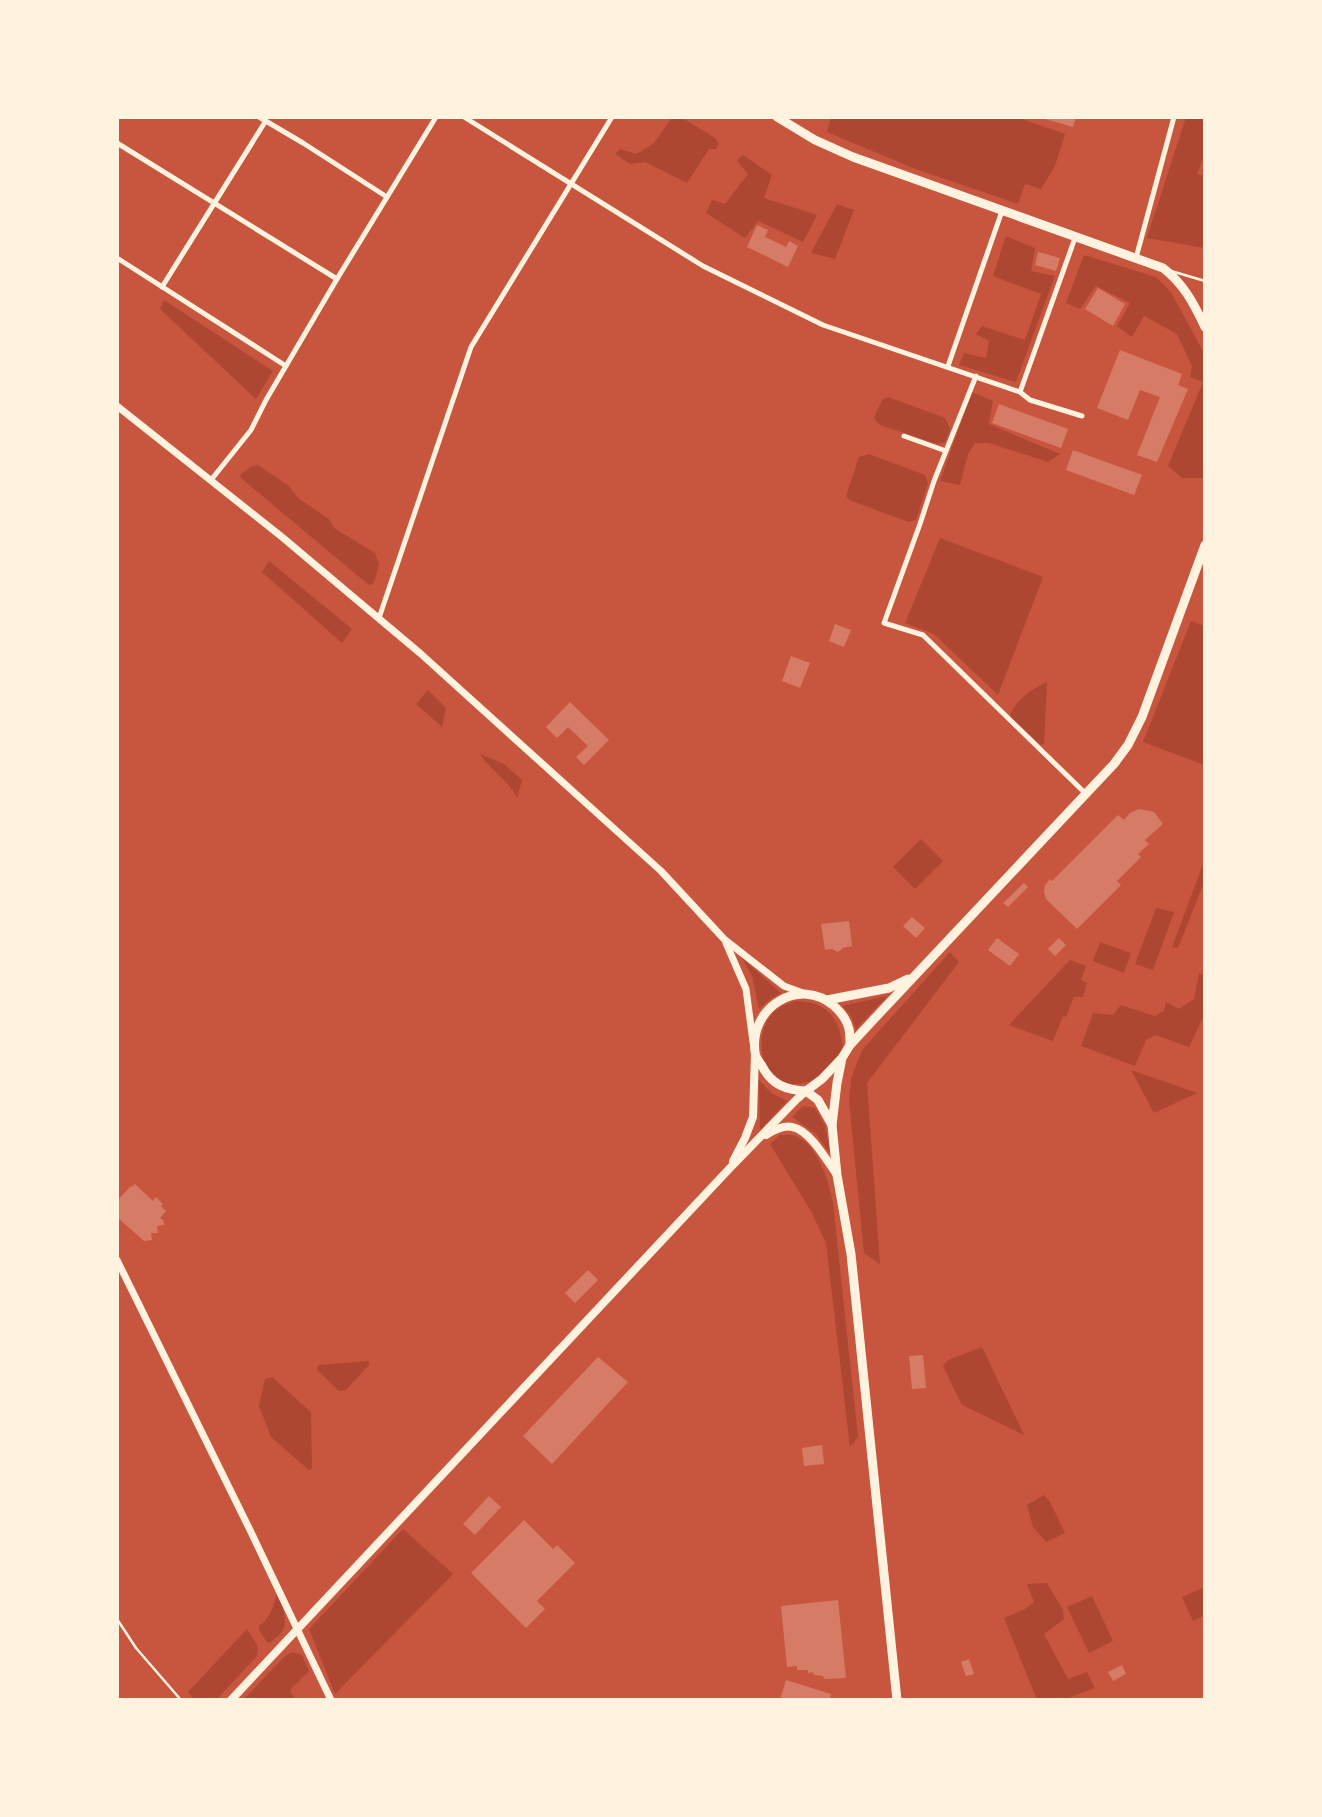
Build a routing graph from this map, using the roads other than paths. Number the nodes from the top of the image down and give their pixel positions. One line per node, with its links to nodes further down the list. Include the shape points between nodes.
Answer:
1 (258, 117): 7 (street)
2 (436, 117): 10 (street)
3 (464, 117): 9 (street)
4 (612, 117): 9 (street)
5 (777, 117): 12 (main road, via 815,141 853,157)
6 (1174, 117): 15 (street)
7 (265, 122): 10 (street); 11 (street)
8 (117, 143): 11 (street)
9 (571, 182): 22 (street, via 704,267 823,325); 31 (street, via 471,347)
10 (387, 197): 17 (street)
11 (214, 202): 17 (street); 19 (street)
12 (1002, 211): 13 (main road); 22 (street)
13 (1075, 238): 15 (main road); 24 (street)
14 (117, 258): 19 (street)
15 (1136, 258): 16 (main road)
16 (1163, 268): 18 (lane); 20 (main road, via 1183,287)
17 (337, 279): 21 (street)
18 (1205, 281)
19 (162, 287): 21 (street)
20 (1205, 327)
21 (286, 366): 29 (street, via 251,430)
22 (948, 366): 23 (street)
23 (975, 376): 24 (street); 28 (street)
24 (1020, 392): 26 (street, via 1030,400)
25 (117, 406): 29 (street)
26 (1082, 416)
27 (904, 436): 28 (street)
28 (946, 451): 32 (street, via 884,622 923,635)
29 (211, 480): 31 (street)
30 (1205, 545): 32 (main road, via 1142,717 1128,745)
31 (379, 618): 33 (street, via 661,871)
32 (1086, 794): 34 (main road)
33 (724, 939): 35 (street, via 784,986); 38 (street, via 746,989)
34 (913, 977): 36 (main road, via 889,988); 37 (main road)
35 (804, 993): 36 (main road); 38 (main road, via 774,1004 762,1016)
36 (827, 999): 37 (main road, via 849,1028)
37 (850, 1045): 39 (main road)
38 (755, 1053): 40 (main road, via 775,1083); 43 (main road, via 752,1117)
39 (842, 1058): 40 (main road); 41 (main road)
40 (806, 1091): 41 (main road, via 818,1100); 42 (main road)
41 (832, 1125): 44 (main road)
42 (760, 1138): 43 (main road); 44 (main road, via 778,1128 793,1127 810,1138)
43 (729, 1169): 47 (main road)
44 (837, 1175): 51 (main road, via 851,1254)
45 (117, 1260): 47 (street)
46 (117, 1619): 48 (lane)
47 (297, 1628): 49 (main road); 50 (street)
48 (181, 1700)
49 (231, 1700)
50 (331, 1700)
51 (897, 1700)

